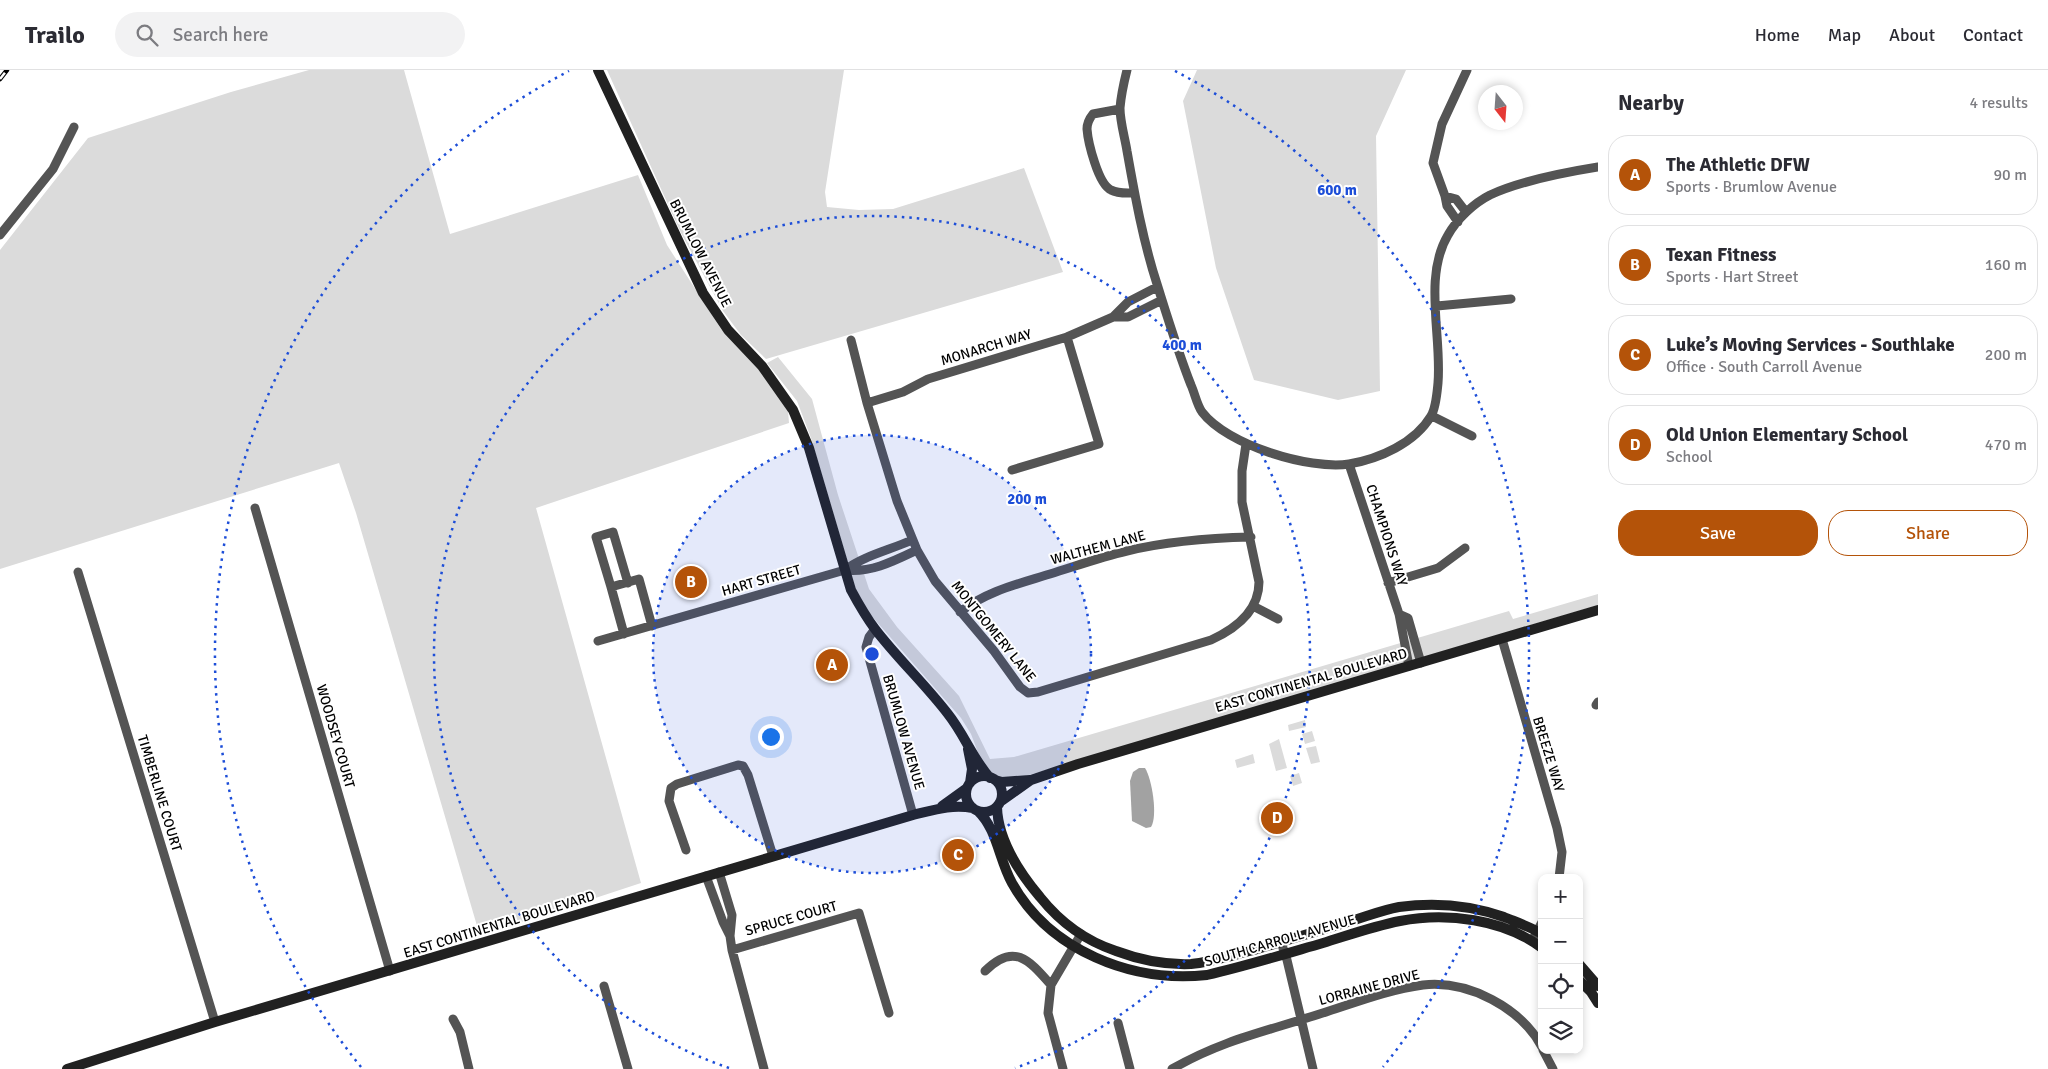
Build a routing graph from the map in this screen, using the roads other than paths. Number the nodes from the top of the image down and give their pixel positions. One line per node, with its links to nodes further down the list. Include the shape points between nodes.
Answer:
1 (598, 70): 30 (main road, BRUMLOW AVENUE, via 703,293 728,330 762,366 793,410 809,448)
2 (1127, 70): 4 (street)
3 (1467, 70): 8 (street, via 1442,124 1433,163)
4 (1120, 109): 7 (street); 7 (street, via 1093,114 1087,128 1091,150 1104,184 1116,192)
5 (74, 127): 11 (street, via 53,169)
6 (1598, 167): 9 (street, via 1538,180 1490,196)
7 (1134, 192): 12 (street)
8 (1445, 196): 9 (street, via 1456,199); 10 (street, via 1447,206)
9 (1466, 212): 10 (street)
10 (1458, 222): 15 (street, via 1439,255 1434,282)
11 (0, 235)
12 (1158, 287): 14 (street); 16 (street, MONARCH WAY, via 1128,302)
13 (1511, 299): 15 (street)
14 (1162, 300): 16 (street, MONARCH WAY, via 1128,317); 22 (street, via 1176,348 1201,411 1217,428)
15 (1437, 306): 20 (street, via 1438,377)
16 (1112, 317): 17 (street, MONARCH WAY)
17 (1067, 337): 19 (street, MONARCH WAY, via 928,379 903,392); 24 (street, via 1099,444)
18 (851, 340): 19 (street, MONTGOMERY LANE)
19 (867, 403): 27 (street, MONTGOMERY LANE)
20 (1432, 416): 21 (street); 23 (street, via 1401,447)
21 (1472, 436)
22 (1246, 444): 23 (street, via 1300,460); 26 (street, MONTGOMERY LANE, via 1242,502)
23 (1349, 464): 33 (street, CHAMPIONS WAY)
24 (1012, 470)
25 (255, 508): 71 (street, WOODSEY COURT)
26 (1251, 537): 35 (street, MONTGOMERY LANE, via 1259,582); 37 (street, WALTHEM LANE, via 1210,538 1126,551 994,591)
27 (912, 540): 29 (street, MONTGOMERY LANE); 30 (street, via 860,560)
28 (1465, 548): 33 (street, via 1438,568)
29 (917, 550): 30 (street, via 862,571); 37 (street, MONTGOMERY LANE, via 935,581)
30 (845, 570): 40 (street, HART STREET); 41 (main road, BRUMLOW AVENUE, via 851,590)
31 (78, 572): 81 (street, TIMBERLINE COURT)
32 (628, 583): 34 (street); 34 (street, via 613,532 605,534 596,537); 40 (street, via 639,579)
33 (1388, 583): 38 (street, CHAMPIONS WAY)
34 (611, 588): 42 (street)
35 (1253, 606): 37 (street, MONTGOMERY LANE, via 1225,634 1211,640 1033,693 1023,691 994,650); 39 (street)
36 (1598, 610): 43 (main road, EAST CONTINENTAL BOULEVARD)
37 (960, 612)
38 (1399, 614): 45 (street, CHAMPIONS WAY, via 1408,618); 46 (street, CHAMPIONS WAY)
39 (1278, 619)
40 (652, 626): 42 (street, HART STREET)
41 (875, 629): 47 (main road, BRUMLOW AVENUE, via 938,701); 54 (street, BRUMLOW AVENUE, via 866,648)
42 (624, 634): 44 (street, HART STREET)
43 (1502, 639): 45 (main road, EAST CONTINENTAL BOULEVARD); 58 (street, BREEZE WAY, via 1557,828 1562,852)
44 (598, 642)
45 (1421, 663): 46 (main road, EAST CONTINENTAL BOULEVARD)
46 (1409, 666): 49 (main road, EAST CONTINENTAL BOULEVARD)
47 (967, 743): 48 (main road, BRUMLOW AVENUE); 50 (main road, BRUMLOW AVENUE, via 972,769)
48 (993, 779): 49 (main road, EAST CONTINENTAL BOULEVARD); 50 (main road, via 979,777); 51 (main road, via 1002,790)
49 (1032, 780): 51 (main road, EAST CONTINENTAL BOULEVARD)
50 (969, 786): 52 (main road, EAST CONTINENTAL BOULEVARD); 53 (main road, via 967,799)
51 (999, 805): 53 (main road, via 988,812); 62 (main road, SOUTH CARROLL AVENUE, via 998,823 1022,875 1063,922)
52 (939, 808): 53 (main road, EAST CONTINENTAL BOULEVARD, via 954,806); 54 (main road, EAST CONTINENTAL BOULEVARD)
53 (975, 810): 67 (main road, SOUTH CARROLL AVENUE, via 988,823 1020,896 1042,921)
54 (913, 815): 56 (main road, EAST CONTINENTAL BOULEVARD)
55 (686, 850): 56 (street, via 669,800 671,788 738,765 743,766 748,775)
56 (773, 856): 57 (main road, EAST CONTINENTAL BOULEVARD)
57 (719, 872): 59 (main road, EAST CONTINENTAL BOULEVARD); 63 (street, via 732,915)
58 (1559, 874)
59 (706, 876): 63 (street); 71 (main road, EAST CONTINENTAL BOULEVARD)
60 (1538, 928): 65 (main road, SOUTH CARROLL AVENUE, via 1476,909 1421,905 1377,913)
61 (1538, 932): 64 (street)
62 (1081, 934): 65 (main road, SOUTH CARROLL AVENUE, via 1138,959 1188,964); 67 (street)
63 (730, 936): 68 (street)
64 (1532, 940): 66 (main road, SOUTH CARROLL AVENUE); 69 (main road, SOUTH CARROLL AVENUE, via 1508,930 1455,918 1422,918 1387,924)
65 (1281, 942): 69 (street)
66 (1538, 945)
67 (1074, 946): 69 (main road, SOUTH CARROLL AVENUE, via 1105,962 1135,972 1189,977 1223,972); 73 (street)
68 (732, 950): 78 (street, SPRUCE COURT, via 859,913); 88 (street)
69 (1285, 954): 80 (street)
70 (1583, 969): 76 (main road)
71 (390, 971): 81 (main road, EAST CONTINENTAL BOULEVARD)
72 (984, 971): 73 (street, via 1002,958 1014,955 1034,965)
73 (1051, 985): 89 (street, via 1048,1014)
74 (1583, 985): 77 (main road)
75 (604, 986): 87 (street)
76 (1598, 986)
77 (1598, 1003)
78 (889, 1013)
79 (453, 1019): 86 (street, via 460,1032)
80 (1301, 1020): 83 (street, LORRAINE DRIVE, via 1411,987 1443,986 1476,994 1505,1008 1529,1029); 91 (street, LORRAINE DRIVE, via 1246,1035); 92 (street)
81 (215, 1022): 85 (main road, EAST CONTINENTAL BOULEVARD)
82 (1118, 1023): 90 (street)
83 (1538, 1043)
84 (1545, 1054): 93 (street, LORRAINE DRIVE)
85 (67, 1069)
86 (469, 1069)
87 (628, 1069)
88 (764, 1069)
89 (1063, 1069)
90 (1130, 1069)
91 (1172, 1069)
92 (1313, 1069)
93 (1553, 1069)

